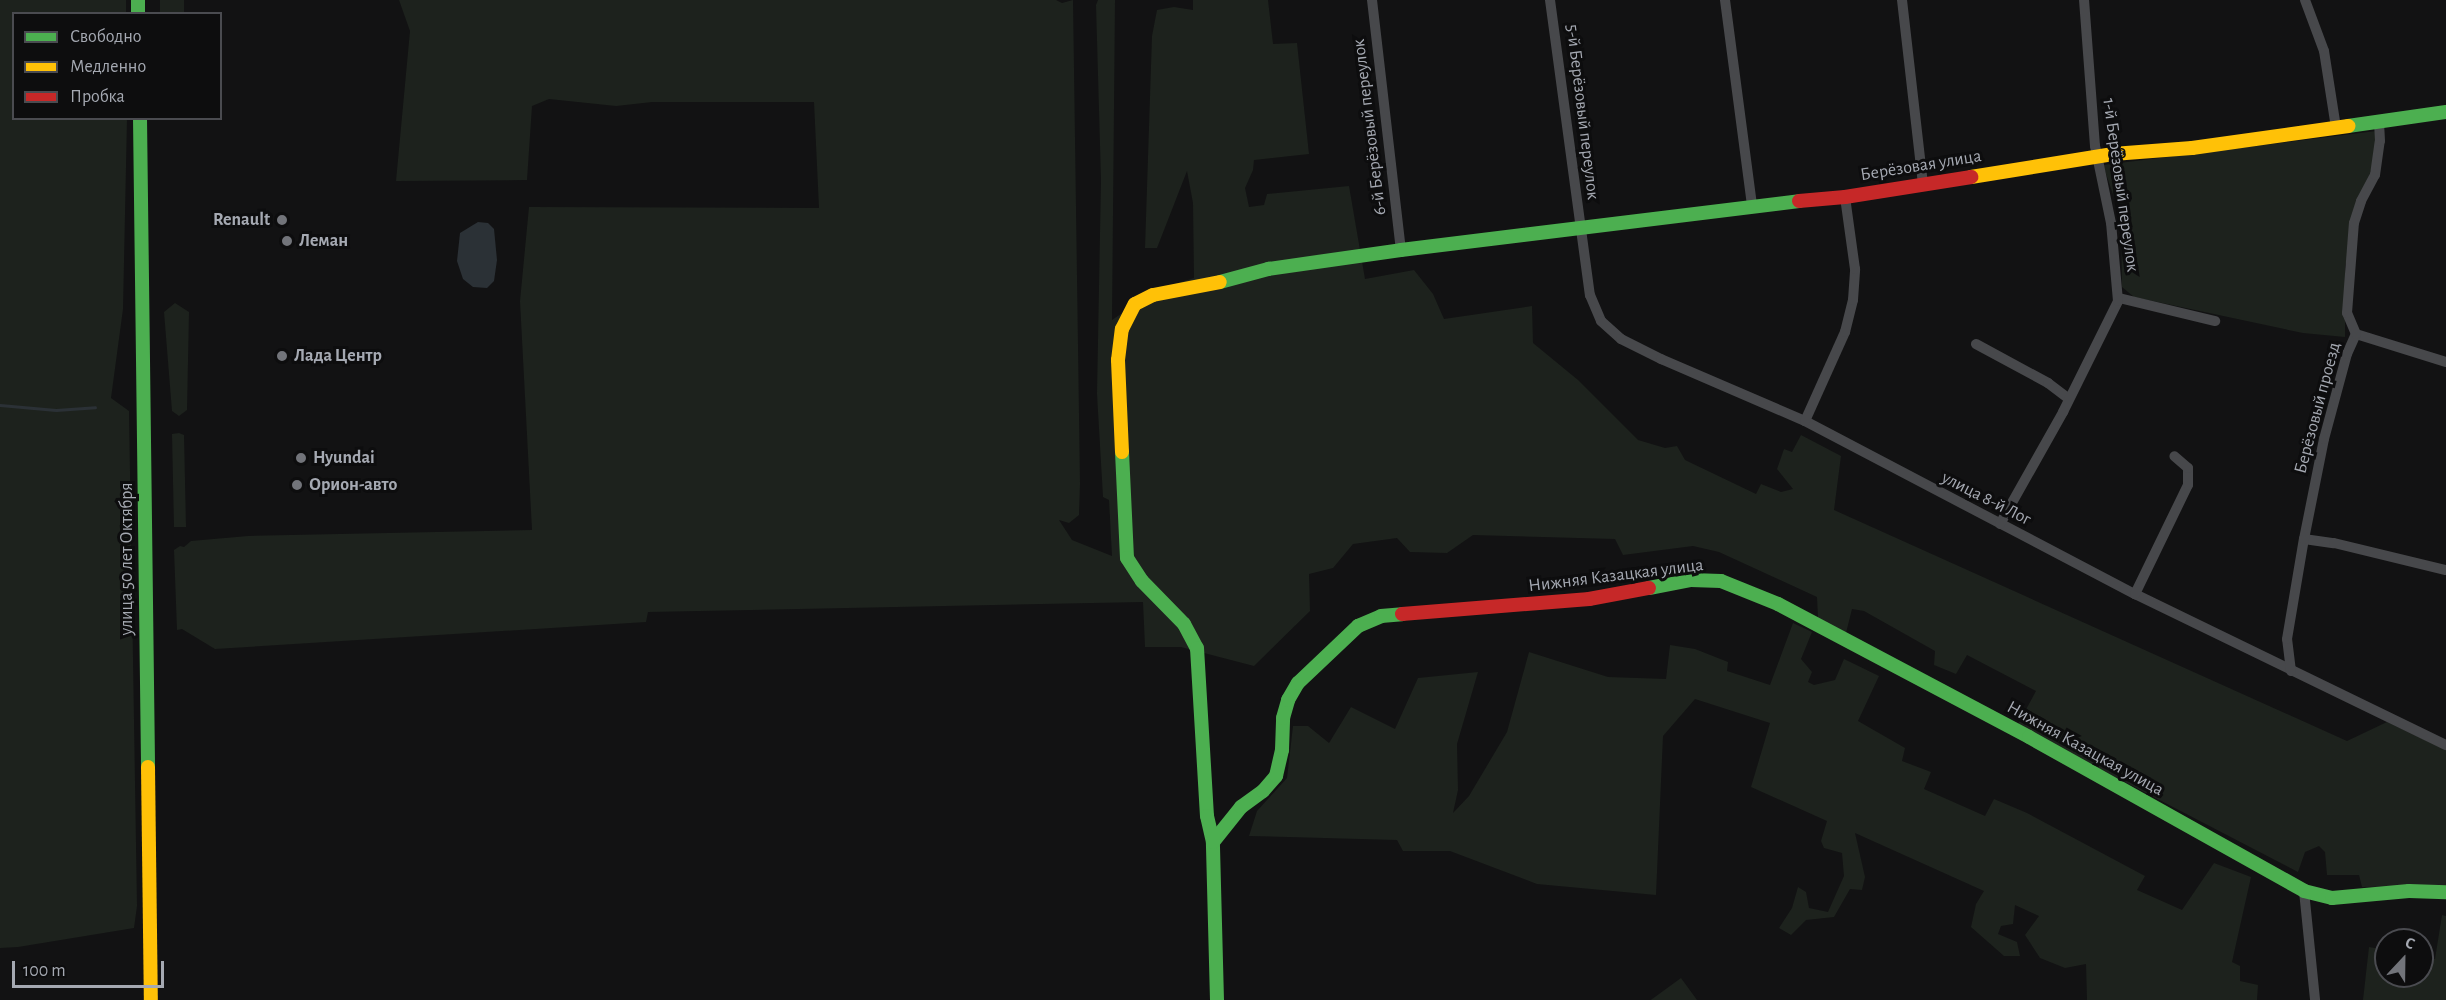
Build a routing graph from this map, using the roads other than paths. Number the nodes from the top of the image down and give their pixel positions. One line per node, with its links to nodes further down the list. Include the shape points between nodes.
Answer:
1 (1372, 0): 16 (street, 6-й Берёзовый переулок)
2 (1550, 0): 15 (street, 5-й Берёзовый переулок)
3 (1725, 0): 14 (street)
4 (1902, 0): 12 (street)
5 (2084, 0): 11 (street, 1-й Берёзовый переулок)
6 (2305, 0): 10 (street, via 2324,51)
7 (2446, 112): 9 (street, Берёзовая улица)
8 (140, 120): 34 (street, улица 50 лет Октября)
9 (2379, 123): 10 (street, Берёзовая улица); 19 (street, Берёзовый проезд, via 2375,175 2354,223 2348,313)
10 (2336, 128): 11 (street, Берёзовая улица, via 2192,148)
11 (2097, 156): 12 (street, Берёзовая улица); 17 (street, 1-й Берёзовый переулок, via 2111,223)
12 (1923, 183): 13 (street, Берёзовая улица)
13 (1845, 197): 14 (street, Берёзовая улица); 23 (street, via 1855,269 1853,300 1845,332)
14 (1752, 205): 15 (street, Берёзовая улица)
15 (1580, 229): 16 (street, Берёзовая улица); 23 (street, улица 8-й Лог, via 1594,309 1600,321 1621,339)
16 (1401, 250): 31 (street, Берёзовая улица, via 1268,269 1153,295 1135,304 1122,329 1118,360 1119,435 1127,558 1142,581 1184,624 1197,648 1207,816)
17 (2119, 298): 18 (street); 22 (street, 1-й Берёзовый переулок)
18 (2214, 321)
19 (2356, 334): 21 (street); 26 (street, Берёзовый проезд, via 2322,447)
20 (1976, 344): 22 (street, via 2048,383)
21 (2446, 362)
22 (2069, 399): 25 (street, 1-й Берёзовый переулок)
23 (1805, 421): 25 (street, улица 8-й Лог)
24 (2174, 456): 28 (street, via 2188,468 2188,485)
25 (2000, 525): 28 (street, улица 8-й Лог)
26 (2304, 539): 27 (street); 29 (street, Берёзовый проезд, via 2287,639)
27 (2446, 570)
28 (2135, 594): 29 (street, улица 8-й Лог)
29 (2291, 670): 30 (street, улица 8-й Лог)
30 (2446, 745)
31 (1213, 842): 32 (street, Нижняя Казацкая улица, via 1241,807 1276,776 1283,718 1298,683 1358,626 1382,616 1408,612 1541,604 1691,580 1721,581 1778,604 1959,700); 35 (street)
32 (2304, 891): 33 (street, Нижняя Казацкая улица, via 2332,898); 36 (street)
33 (2446, 892)
34 (152, 1000)
35 (1217, 1000)
36 (2315, 1000)

